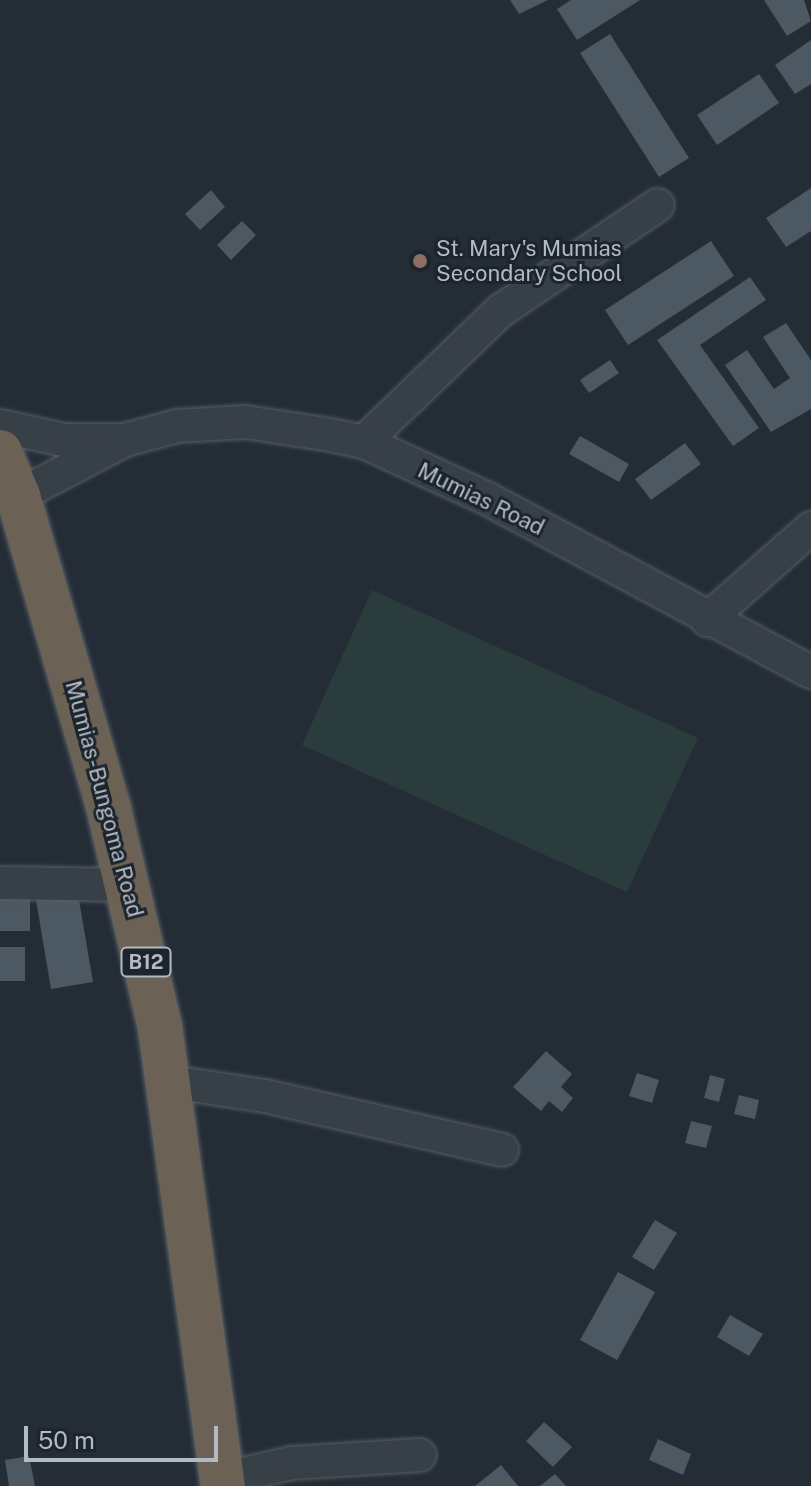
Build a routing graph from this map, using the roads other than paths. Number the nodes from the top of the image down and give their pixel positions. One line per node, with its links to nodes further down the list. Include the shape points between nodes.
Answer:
1 (658, 205): 4 (street, via 500,311)
2 (0, 426): 3 (street, Mumias Road, via 64,440)
3 (125, 440): 4 (street, Mumias Road, via 177,426 245,422); 6 (street, Mumias Road)
4 (364, 442): 8 (street, Mumias Road, via 488,499)
5 (0, 452): 6 (highway, Mumias-Bungoma Road / B12)
6 (18, 496): 11 (highway, Mumias-Bungoma Road / B12)
7 (811, 528): 8 (street)
8 (707, 620): 9 (street, Mumias Road)
9 (811, 672)
10 (0, 883): 11 (street)
11 (129, 885): 12 (highway, Mumias-Bungoma Road / B12)
12 (171, 1082): 13 (street, via 265,1096); 15 (highway, Mumias-Bungoma Road / B12)
13 (502, 1150)
14 (420, 1455): 15 (street, via 292,1463)
15 (222, 1482)

